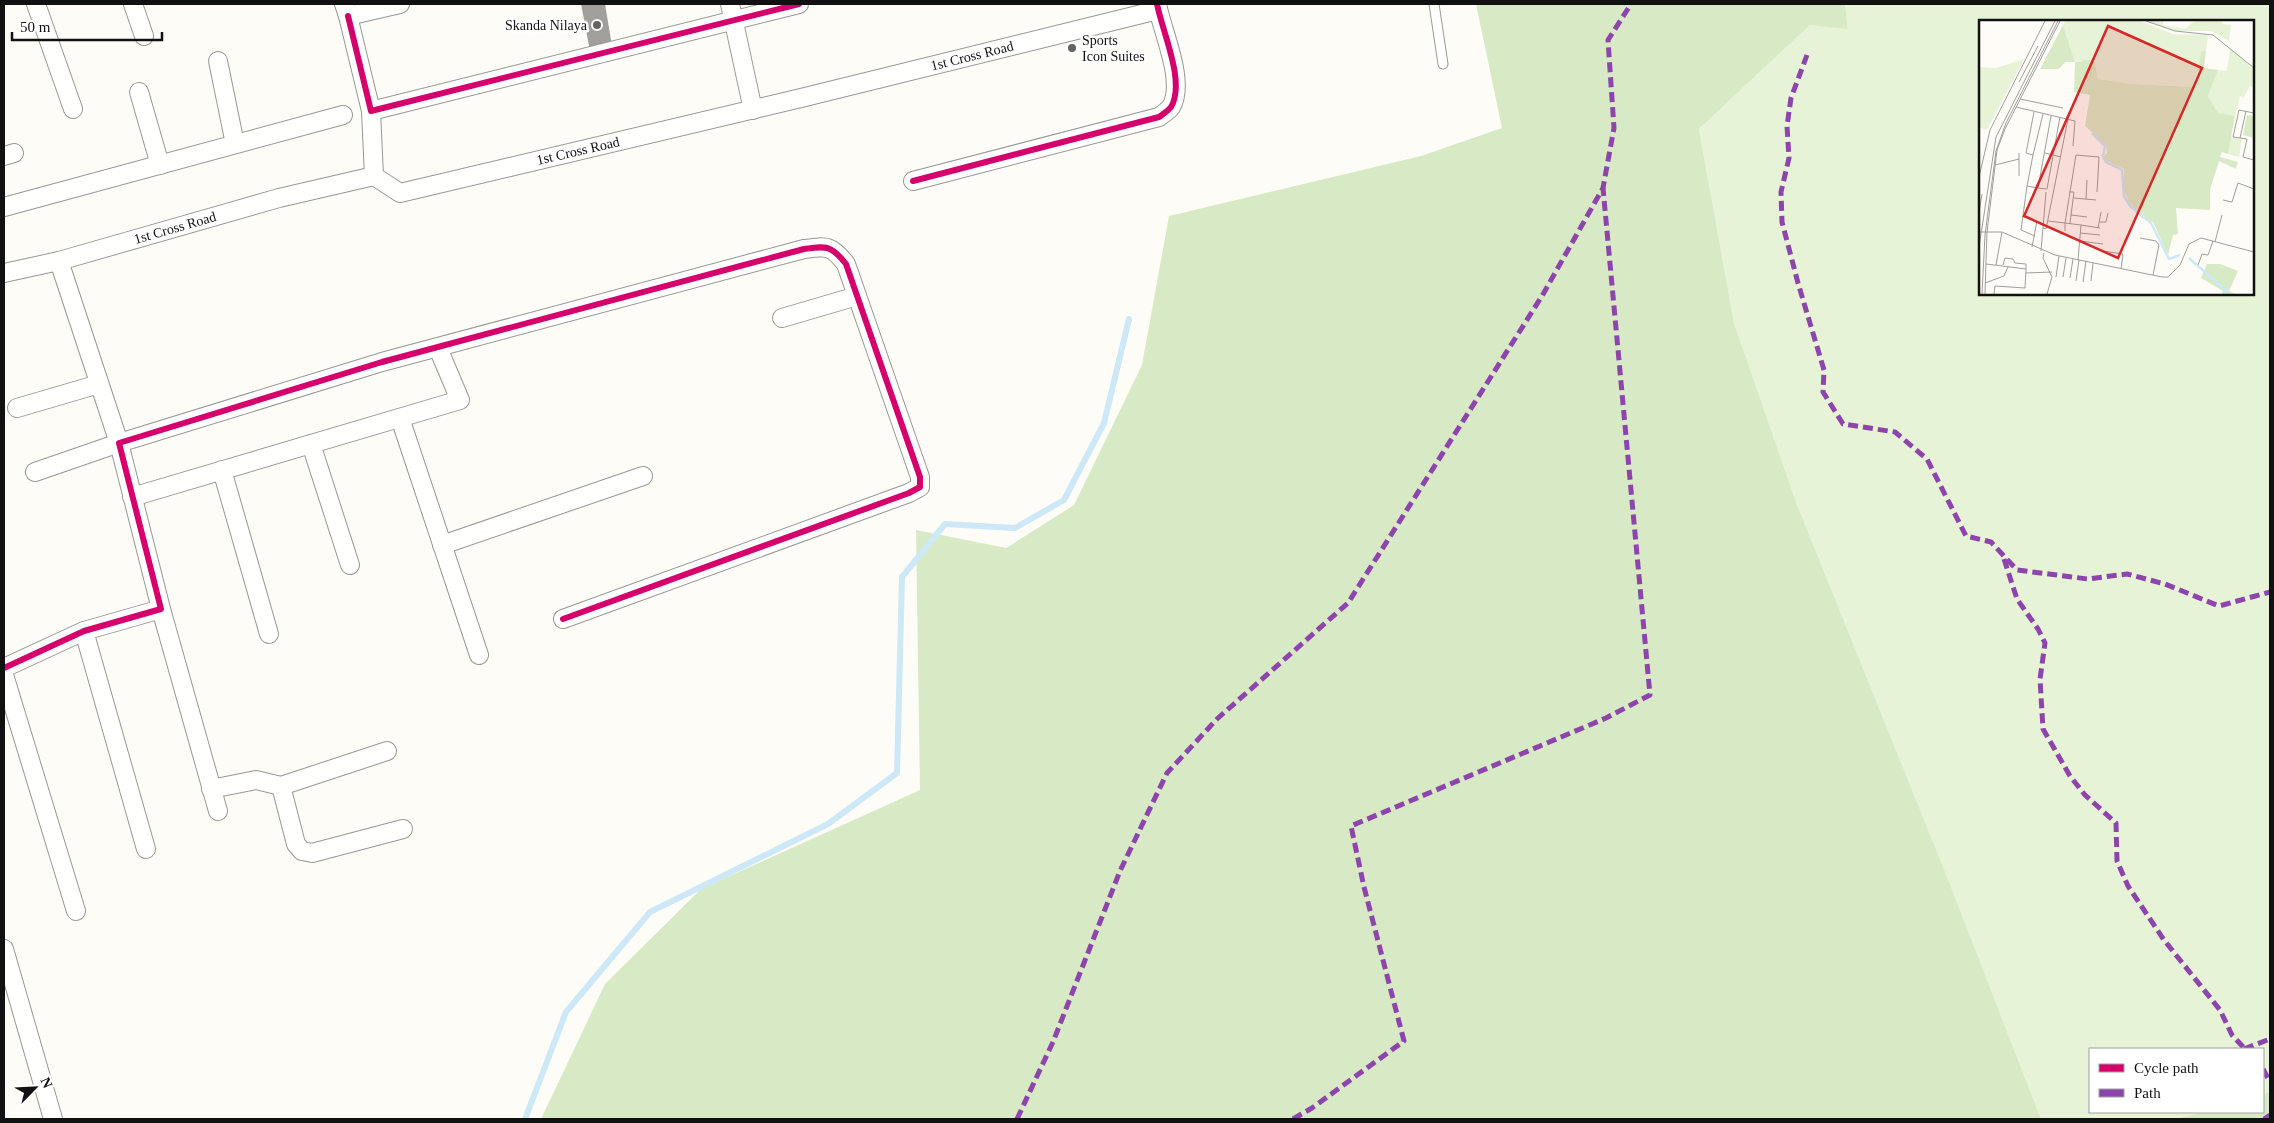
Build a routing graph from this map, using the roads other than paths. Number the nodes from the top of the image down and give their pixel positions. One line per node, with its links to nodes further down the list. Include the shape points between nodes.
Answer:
1 (36, 4): 13 (street)
2 (133, 4): 9 (street)
3 (400, 4): 7 (street)
4 (799, 4): 8 (street)
5 (1434, 4): 11 (lane)
6 (1158, 7): 14 (street, 1st Cross Road); 20 (street, via 1176,78 1176,95 1170,108 1159,117)
7 (346, 10): 15 (street)
8 (731, 11): 14 (street); 15 (street)
9 (144, 36)
10 (218, 61): 17 (street)
11 (1443, 64)
12 (139, 92): 18 (street)
13 (73, 109)
14 (753, 110): 19 (street, 1st Cross Road, via 400,193)
15 (371, 111): 19 (street)
16 (343, 115): 17 (street)
17 (235, 144): 18 (street)
18 (160, 165): 21 (street)
19 (374, 176): 22 (street, 1st Cross Road, via 279,198)
20 (913, 181)
21 (4, 207)
22 (59, 261): 23 (street, 1st Cross Road); 27 (street)
23 (4, 273)
24 (857, 296): 25 (street); 26 (street, via 846,264 834,249 822,246); 39 (street, via 920,477 920,487)
25 (782, 318)
26 (438, 348): 29 (street, via 460,400); 30 (street, via 382,362)
27 (100, 384): 28 (street); 30 (street)
28 (17, 408)
29 (400, 418): 31 (street); 36 (street)
30 (119, 443): 33 (street); 35 (street)
31 (311, 444): 32 (street); 37 (street)
32 (222, 470): 35 (street); 41 (street)
33 (35, 472)
34 (643, 476): 36 (street)
35 (132, 497): 38 (street)
36 (442, 545): 42 (street)
37 (350, 565)
38 (161, 608): 40 (street); 47 (street)
39 (563, 619)
40 (84, 631): 43 (street); 50 (street)
41 (269, 634)
42 (479, 655)
43 (4, 668)
44 (4, 675): 51 (street)
45 (387, 751): 46 (street)
46 (281, 786): 47 (street, via 256,780); 49 (street, via 296,844 302,851 312,853)
47 (212, 790): 48 (street)
48 (218, 811)
49 (403, 829)
50 (146, 849)
51 (76, 910)
52 (4, 949): 53 (street)
53 (53, 1119)

